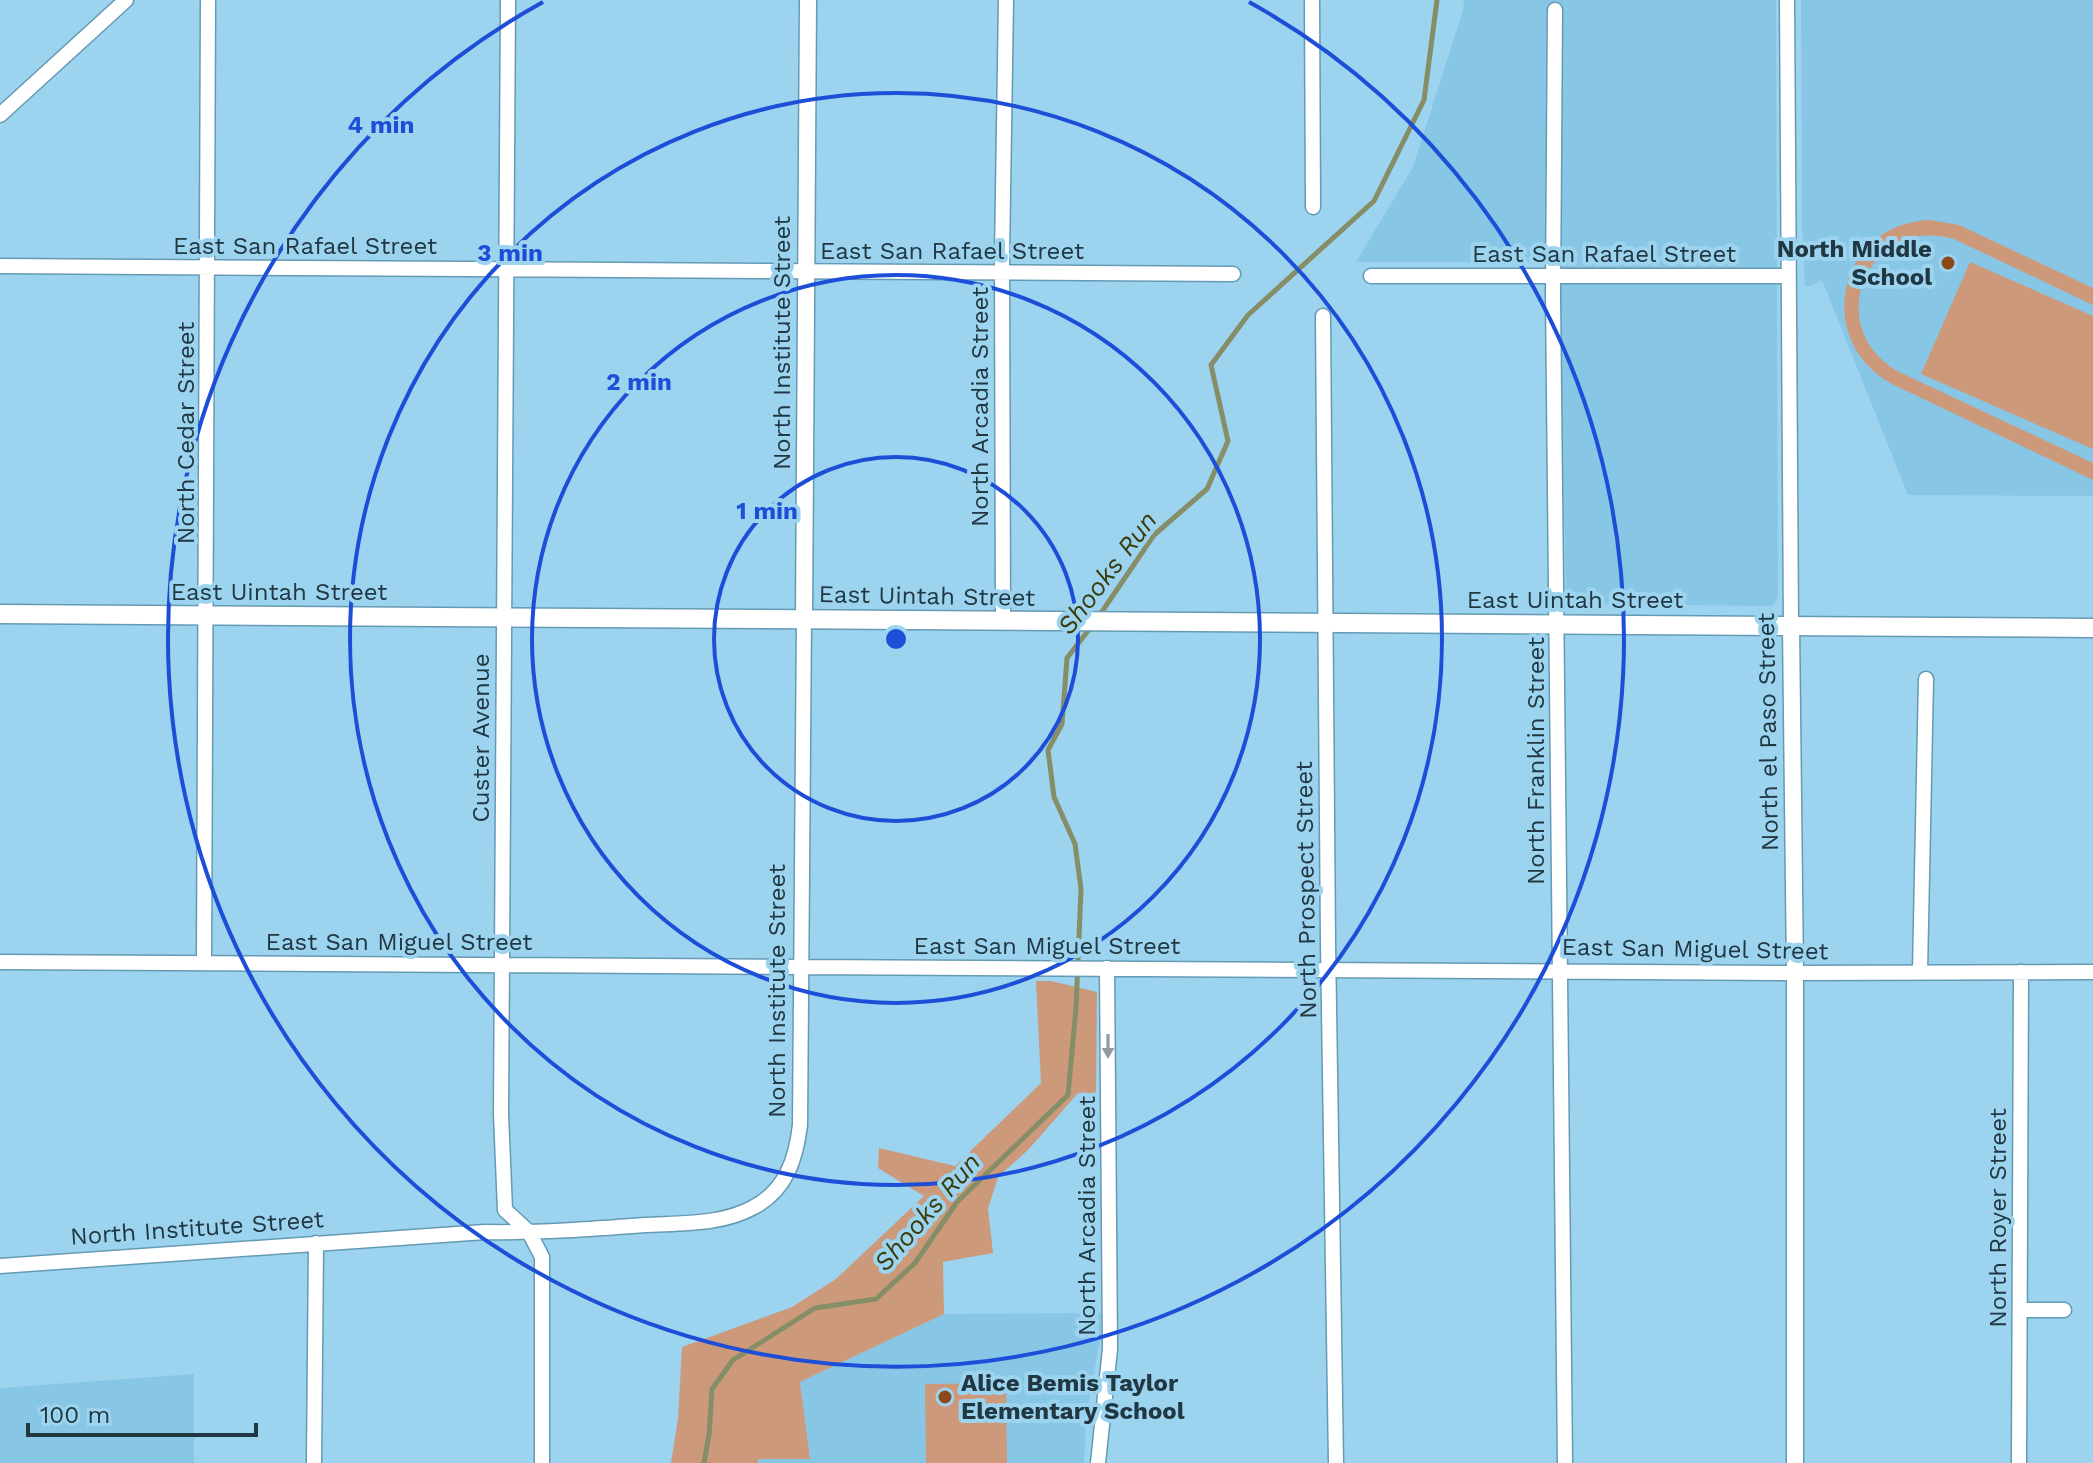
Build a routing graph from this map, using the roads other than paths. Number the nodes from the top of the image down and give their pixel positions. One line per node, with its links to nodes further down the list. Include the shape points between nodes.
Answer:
1 (126, 0): 9 (street)
2 (208, 0): 12 (street, North Cedar Street)
3 (508, 0): 13 (street, Custer Avenue)
4 (808, 0): 14 (street, North Institute Street)
5 (1006, 0): 15 (street, North Arcadia Street)
6 (1312, 0): 10 (street)
7 (1787, 0): 19 (street, North el Paso Street)
8 (1555, 10): 17 (street, North Franklin Street)
9 (0, 115)
10 (1313, 207)
11 (0, 266): 12 (street, East San Rafael Street)
12 (208, 267): 13 (street, East San Rafael Street); 22 (street, North Cedar Street)
13 (506, 269): 14 (street, East San Rafael Street); 23 (street, Custer Avenue)
14 (807, 272): 15 (street, East San Rafael Street); 24 (street, North Institute Street)
15 (1002, 273): 16 (street, East San Rafael Street); 25 (street, North Arcadia Street)
16 (1233, 274)
17 (1553, 274): 18 (street, East San Rafael Street); 19 (street, East San Rafael Street); 27 (street, North Franklin Street)
18 (1371, 276)
19 (1788, 276): 28 (street, North el Paso Street)
20 (1323, 316): 26 (street, North Prospect Street)
21 (0, 614): 22 (main road, East Uintah Street)
22 (207, 616): 23 (main road, East Uintah Street); 32 (street, North Cedar Street)
23 (503, 618): 24 (main road, East Uintah Street); 33 (street, Custer Avenue)
24 (804, 618): 25 (main road, East Uintah Street); 34 (street, North Institute Street)
25 (1003, 621): 26 (main road, East Uintah Street)
26 (1325, 621): 27 (main road, East Uintah Street); 36 (street, North Prospect Street)
27 (1557, 624): 28 (main road, East Uintah Street); 37 (street, North Franklin Street)
28 (1791, 626): 29 (main road, East Uintah Street); 41 (street, North el Paso Street)
29 (2093, 628)
30 (1926, 679): 38 (street)
31 (0, 962): 32 (street, East San Miguel Street)
32 (204, 962): 33 (street, East San Miguel Street)
33 (502, 965): 34 (street, East San Miguel Street); 42 (street, Custer Avenue, via 505,1210)
34 (801, 967): 35 (street, East San Miguel Street); 42 (street, North Institute Street, via 798,1141 788,1174 769,1196 755,1207 709,1221)
35 (1107, 968): 36 (street, East San Miguel Street); 49 (street, North Arcadia Street, one-way to 49, via 1110,1349)
36 (1328, 969): 37 (street, East San Miguel Street); 50 (street, North Prospect Street)
37 (1559, 969): 41 (street, East San Miguel Street); 51 (street, North Franklin Street)
38 (1920, 971): 39 (street, East San Miguel Street); 41 (street, East San Miguel Street)
39 (2021, 972): 40 (street, East San Miguel Street); 45 (street, North Royer Street)
40 (2093, 972)
41 (1795, 973): 52 (street, North el Paso Street)
42 (529, 1232): 43 (street, North Institute Street); 48 (street, Custer Avenue, via 542,1257)
43 (316, 1243): 44 (street, North Institute Street); 47 (street)
44 (0, 1266)
45 (2020, 1310): 46 (street); 53 (street, North Royer Street)
46 (2064, 1310)
47 (314, 1463)
48 (542, 1463)
49 (1098, 1463)
50 (1336, 1463)
51 (1565, 1463)
52 (1795, 1463)
53 (2019, 1463)

